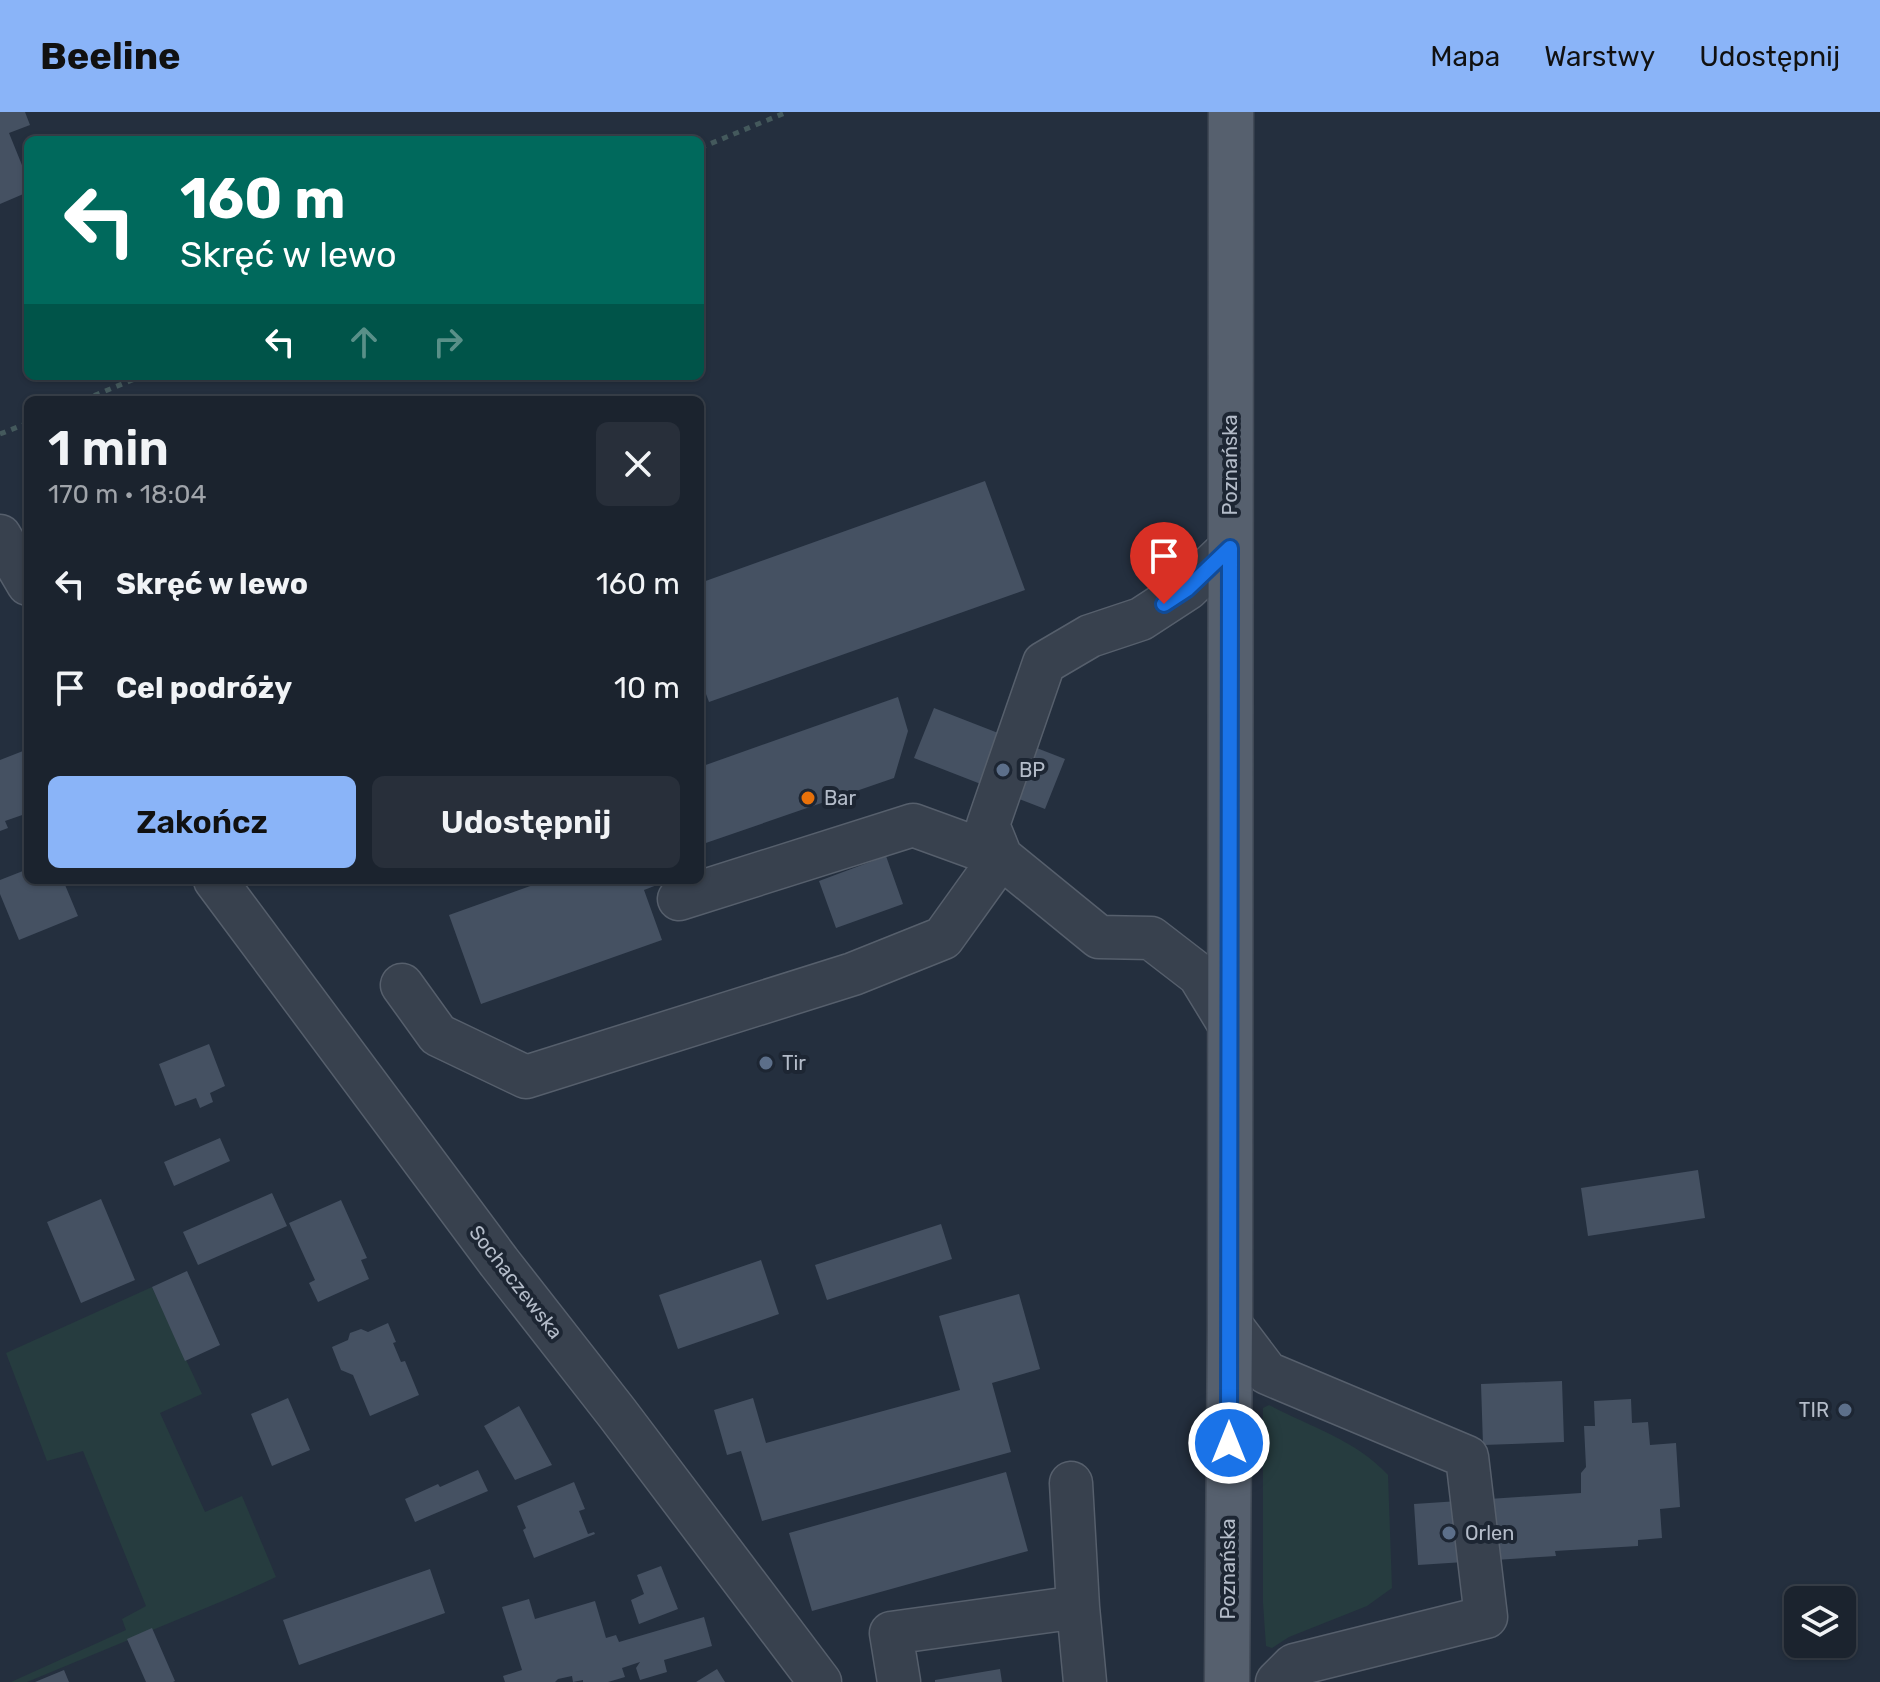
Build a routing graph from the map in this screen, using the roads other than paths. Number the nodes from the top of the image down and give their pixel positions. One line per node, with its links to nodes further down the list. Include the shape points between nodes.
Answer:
1 (1231, 112): 3 (main road, Poznańska)
2 (0, 536): 4 (street)
3 (1230, 548): 5 (street, via 1187,589 1141,619 1090,636 1044,663 988,825); 9 (main road, Poznańska)
4 (24, 577)
5 (1001, 857): 7 (street, via 913,825); 8 (street, via 943,938 853,974 526,1077 438,1035); 9 (street, via 1099,937 1151,938 1199,975)
6 (218, 884): 13 (street, Sochaczewska)
7 (679, 899)
8 (402, 985)
9 (1230, 1026): 10 (main road, Poznańska)
10 (1230, 1324): 16 (main road, Poznańska); 17 (street, via 1267,1373 1467,1457 1486,1617 1294,1665)
11 (1071, 1483): 12 (street)
12 (1078, 1607): 14 (street, via 891,1633); 15 (street)
13 (820, 1682)
14 (899, 1682)
15 (1085, 1682)
16 (1227, 1682)
17 (1277, 1682)

